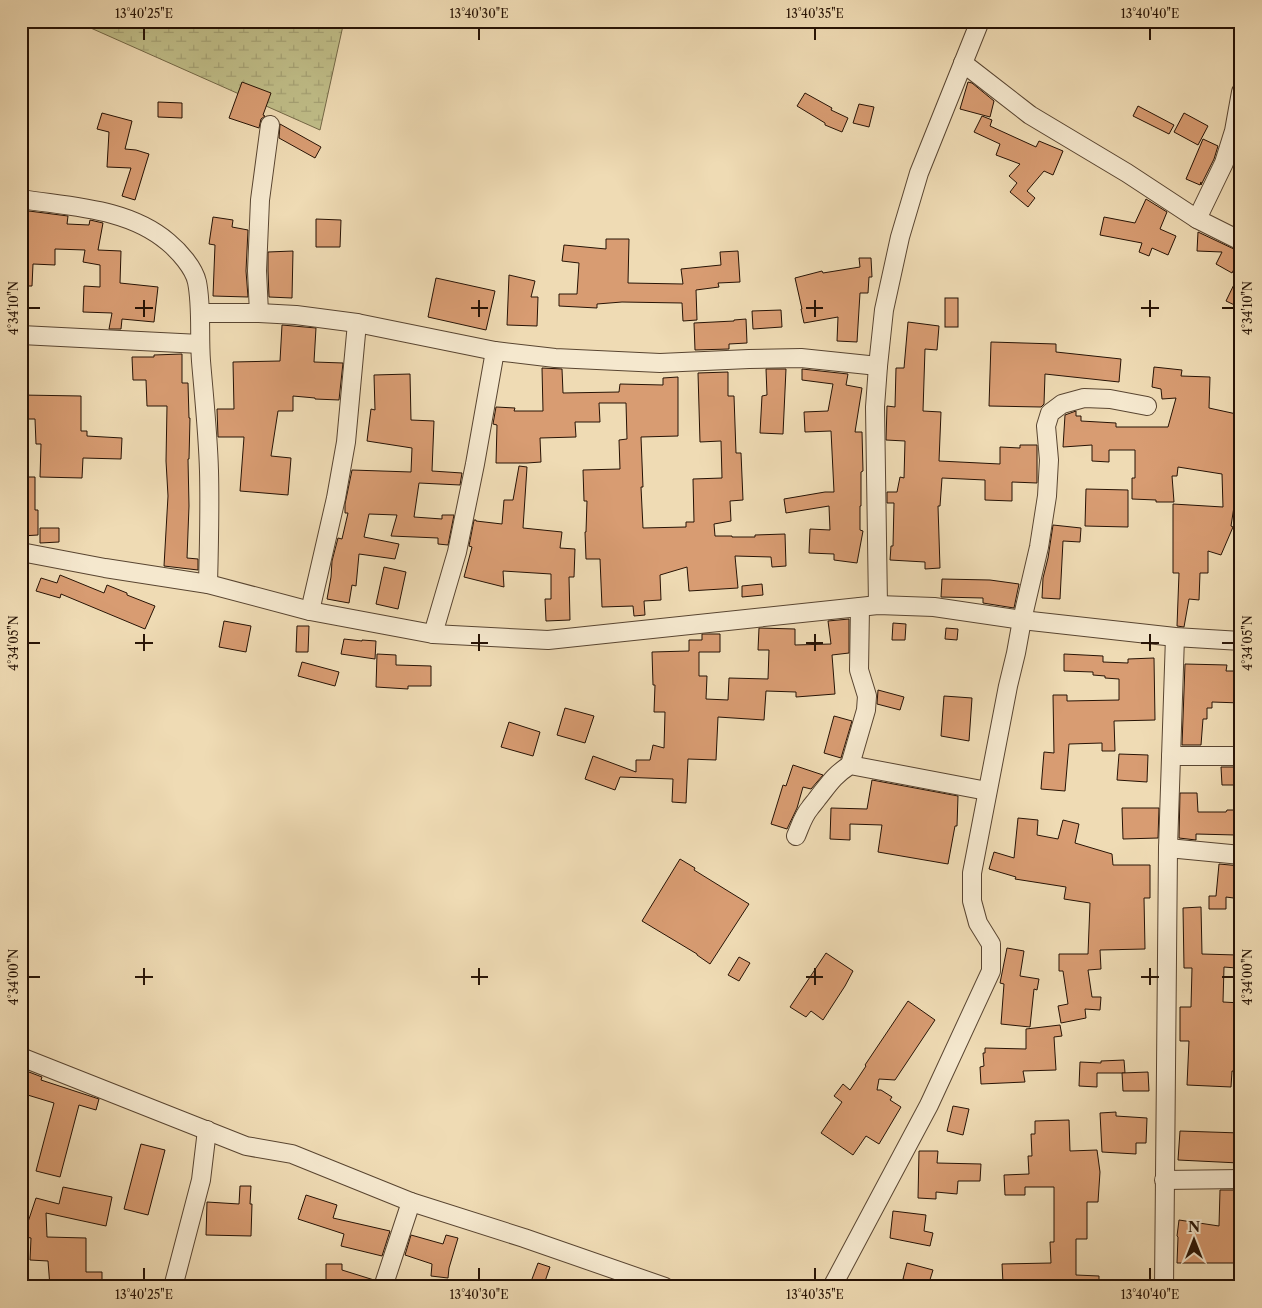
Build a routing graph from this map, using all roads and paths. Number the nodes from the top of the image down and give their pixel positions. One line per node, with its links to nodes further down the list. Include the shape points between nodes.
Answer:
1 (980, 21): 2 (street)
2 (963, 63): 6 (street, via 1030,115); 14 (street, via 919,173 900,237 884,310)
3 (1241, 92): 6 (street, via 1224,162)
4 (270, 125): 9 (street, via 260,200)
5 (21, 199): 8 (street, via 108,212 141,224 168,241 183,256 196,280)
6 (1197, 219): 7 (street)
7 (1241, 241)
8 (200, 313): 9 (street); 12 (street)
9 (259, 313): 10 (street)
10 (357, 323): 13 (street); 20 (street, via 346,442)
11 (21, 335): 12 (street)
12 (200, 344): 17 (street, via 209,468)
13 (495, 351): 14 (street, via 555,358 660,363 801,358); 22 (street, via 457,552)
14 (878, 366): 18 (street)
15 (1147, 406): 21 (street, via 1084,398 1062,404 1050,413 1046,426 1049,460 1047,496)
16 (21, 552): 17 (street)
17 (208, 584): 20 (street)
18 (878, 605): 19 (street); 21 (street, via 934,607)
19 (860, 607): 22 (street, via 548,640); 27 (street, via 859,670 866,710)
20 (310, 611): 22 (street)
21 (1022, 620): 23 (street); 28 (street)
22 (433, 634)
23 (1175, 637): 24 (street); 25 (street)
24 (1241, 641)
25 (1171, 756): 26 (street); 30 (street)
26 (1241, 756)
27 (850, 765): 28 (street); 29 (street, via 838,773 809,809)
28 (987, 791): 40 (street, via 972,873 972,901 978,923 991,944 991,971 929,1105)
29 (796, 836)
30 (1168, 848): 31 (street); 35 (street)
31 (1241, 855)
32 (21, 1057): 33 (street)
33 (207, 1130): 36 (street, via 246,1146 292,1154); 37 (street, via 202,1180)
34 (1241, 1179): 35 (street)
35 (1164, 1180): 41 (street)
36 (412, 1202): 38 (street); 39 (street)
37 (173, 1287)
38 (383, 1287)
39 (665, 1287)
40 (832, 1287)
41 (1164, 1287)

